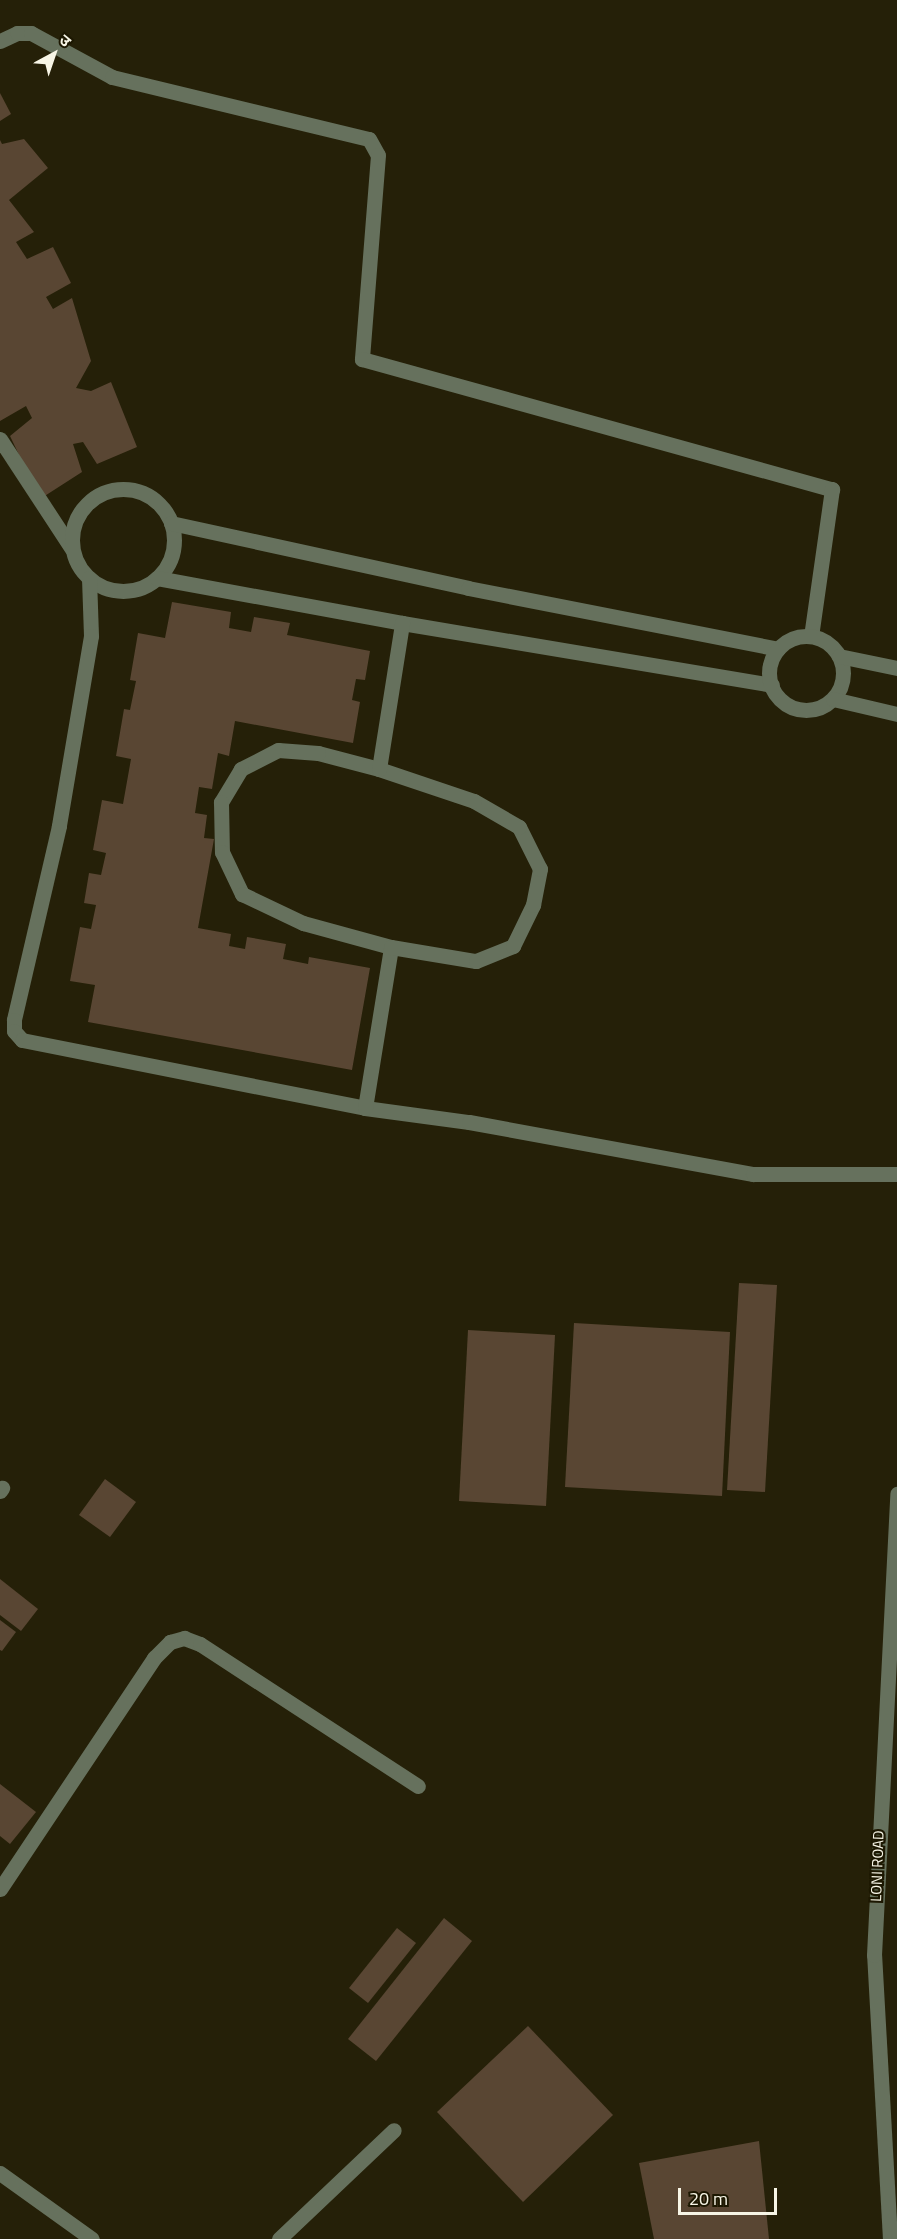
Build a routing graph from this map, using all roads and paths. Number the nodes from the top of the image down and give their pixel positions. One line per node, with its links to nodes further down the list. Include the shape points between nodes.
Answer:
1 (0, 41): 8 (street, via 17,33 32,33 112,77 369,139 378,155 362,359 832,489)
2 (0, 440): 4 (street)
3 (171, 523): 4 (street, via 163,508 142,494 117,489 101,493 77,516); 6 (street, via 171,556); 9 (street, via 468,588)
4 (72, 549): 5 (street)
5 (88, 578): 6 (street, via 119,592 136,590); 17 (street, via 89,647 58,826 14,1031 33,1044)
6 (158, 578): 7 (street)
7 (402, 623): 12 (street); 15 (street)
8 (811, 636): 9 (street, via 794,639); 10 (street, via 827,643)
9 (778, 649): 12 (street, via 769,672)
10 (839, 656): 11 (street); 13 (street, via 843,678)
11 (897, 668)
12 (771, 685): 13 (street, via 787,704 799,709 812,709)
13 (832, 699): 14 (street)
14 (897, 714)
15 (379, 769): 16 (street, via 474,801 519,826 540,869 533,905 513,946 476,961); 16 (street, via 318,753 278,750 241,769 221,802 222,852 242,894 303,923)
16 (391, 947): 17 (street)
17 (365, 1108): 18 (street, via 469,1122 753,1174)
18 (897, 1174)
19 (897, 1494): 20 (street, LONI ROAD)
20 (893, 1646): 27 (street, LONI ROAD, via 874,1955)
21 (418, 1786): 22 (street, via 200,1644 184,1638 170,1642 154,1658)
22 (0, 1888)
23 (394, 2130): 26 (street)
24 (0, 2173): 25 (street)
25 (92, 2239)
26 (279, 2239)
27 (890, 2239)

